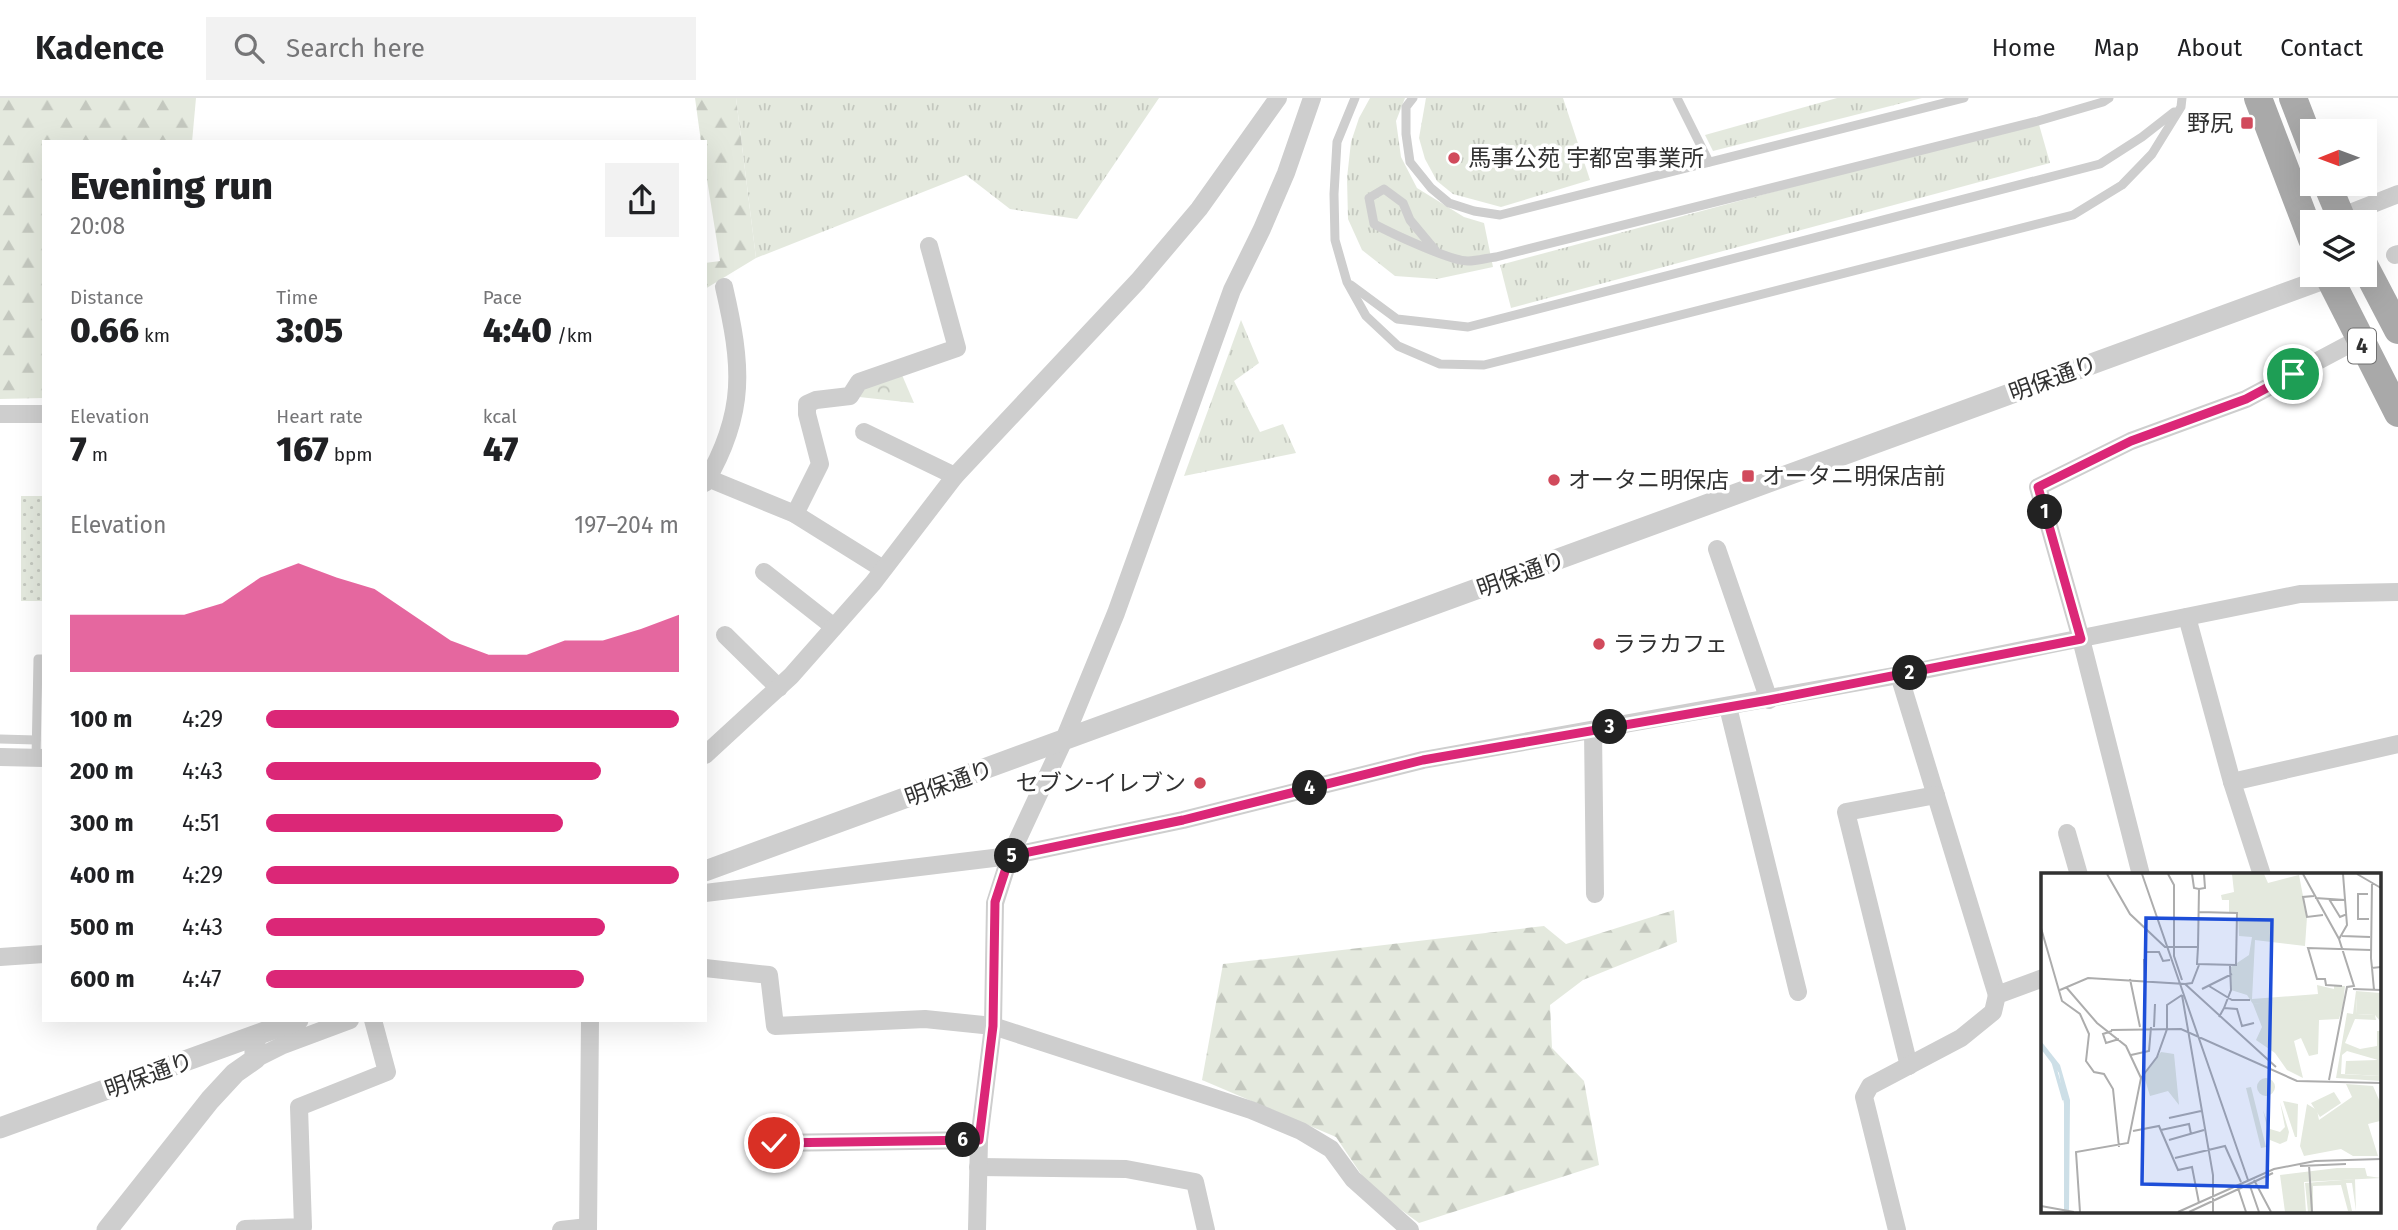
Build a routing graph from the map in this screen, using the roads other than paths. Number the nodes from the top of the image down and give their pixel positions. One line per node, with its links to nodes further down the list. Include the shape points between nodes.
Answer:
1 (1278, 98): 29 (street, via 1199,209)
2 (1312, 98): 48 (street, via 1286,173 1231,290 1116,613)
3 (1355, 98): 18 (lane, via 1337,142 1334,194 1335,240)
4 (1413, 98): 12 (lane, via 1406,107 1410,162 1449,202 1474,211 1500,215)
5 (1677, 98): 12 (lane)
6 (1964, 98): 12 (lane)
7 (2109, 98): 17 (lane, via 2038,121 1496,257 1466,261)
8 (2258, 98): 14 (main road)
9 (2293, 98): 11 (main road)
10 (2182, 102): 18 (lane, via 2142,137 2101,163 1468,327 1397,319); 18 (lane, via 2152,154 2122,185 2073,215 1483,365 1440,364 1398,346 1366,316)
11 (2301, 119)
12 (1709, 162)
13 (2398, 194): 15 (street)
14 (2316, 210)
15 (2361, 210)
16 (929, 246): 32 (street, via 957,348 859,382 850,396 807,404 820,464)
17 (1435, 250): 17 (lane, via 1374,223 1369,198 1384,189 1403,202 1410,220)
18 (1347, 282)
19 (724, 287): 30 (street, via 734,328 739,391 724,447)
20 (2301, 287): 48 (street, 明保通り)
21 (2336, 287): 24 (main road, 4)
22 (2376, 287): 23 (main road, 4)
23 (2398, 330)
24 (2359, 339): 25 (main road, 4); 40 (street, via 2246,399 2131,441 2038,487)
25 (2398, 413)
26 (0, 414): 27 (street)
27 (42, 414)
28 (864, 432): 29 (street)
29 (955, 476): 34 (street)
30 (707, 477)
31 (707, 479): 32 (street)
32 (795, 514): 34 (street)
33 (1717, 549): 44 (street)
34 (883, 569): 38 (street)
35 (764, 572): 38 (street)
36 (2398, 592): 37 (street, via 2300,594)
37 (2188, 617): 40 (street); 53 (street)
38 (834, 627): 43 (street)
39 (725, 635): 43 (street)
40 (2081, 639): 42 (street); 59 (street)
41 (42, 659): 50 (lane, via 38,659)
42 (1899, 676): 44 (street); 54 (street)
43 (779, 688): 51 (street)
44 (1769, 700): 45 (street)
45 (1728, 707): 46 (street); 67 (street)
46 (1593, 730): 56 (street, via 1423,760 1183,820); 62 (street)
47 (0, 739): 50 (lane)
48 (1063, 742): 56 (street); 57 (street, 明保通り)
49 (2398, 744): 53 (street)
50 (39, 752): 52 (street)
51 (707, 753)
52 (0, 757)
53 (2232, 782): 60 (street)
54 (1936, 795): 68 (street); 76 (street, via 1846,812)
55 (2067, 833): 58 (street)
56 (1010, 856): 61 (street); 73 (street, via 995,902)
57 (707, 870)
58 (2077, 873)
59 (2140, 873)
60 (2261, 873)
61 (707, 893)
62 (1595, 894)
63 (42, 954): 64 (street)
64 (0, 957)
65 (707, 968): 73 (street, via 769,975 775,1026 925,1019)
66 (2041, 979): 68 (street)
67 (1798, 992)
68 (1997, 995): 76 (street, via 1993,1012 1969,1032)
69 (288, 1022): 74 (street, 明保通り)
70 (345, 1022): 75 (street)
71 (374, 1022): 81 (street, via 387,1072 299,1107 303,1227)
72 (590, 1022): 82 (street)
73 (993, 1026): 78 (street); 87 (street, via 1251,1110 1301,1131 1331,1150 1353,1179)
74 (255, 1028): 75 (street); 77 (street, 明保通り)
75 (256, 1059): 83 (street, via 235,1073 210,1100)
76 (1909, 1066): 88 (street, via 1870,1086 1864,1097)
77 (0, 1129)
78 (979, 1140): 79 (street); 80 (street)
79 (774, 1143)
80 (978, 1167): 85 (street); 86 (street, via 1126,1170 1195,1182)
81 (245, 1229)
82 (588, 1229): 84 (street)
83 (107, 1230)
84 (561, 1230)
85 (977, 1230)
86 (1206, 1230)
87 (1410, 1230)
88 (1896, 1230)

